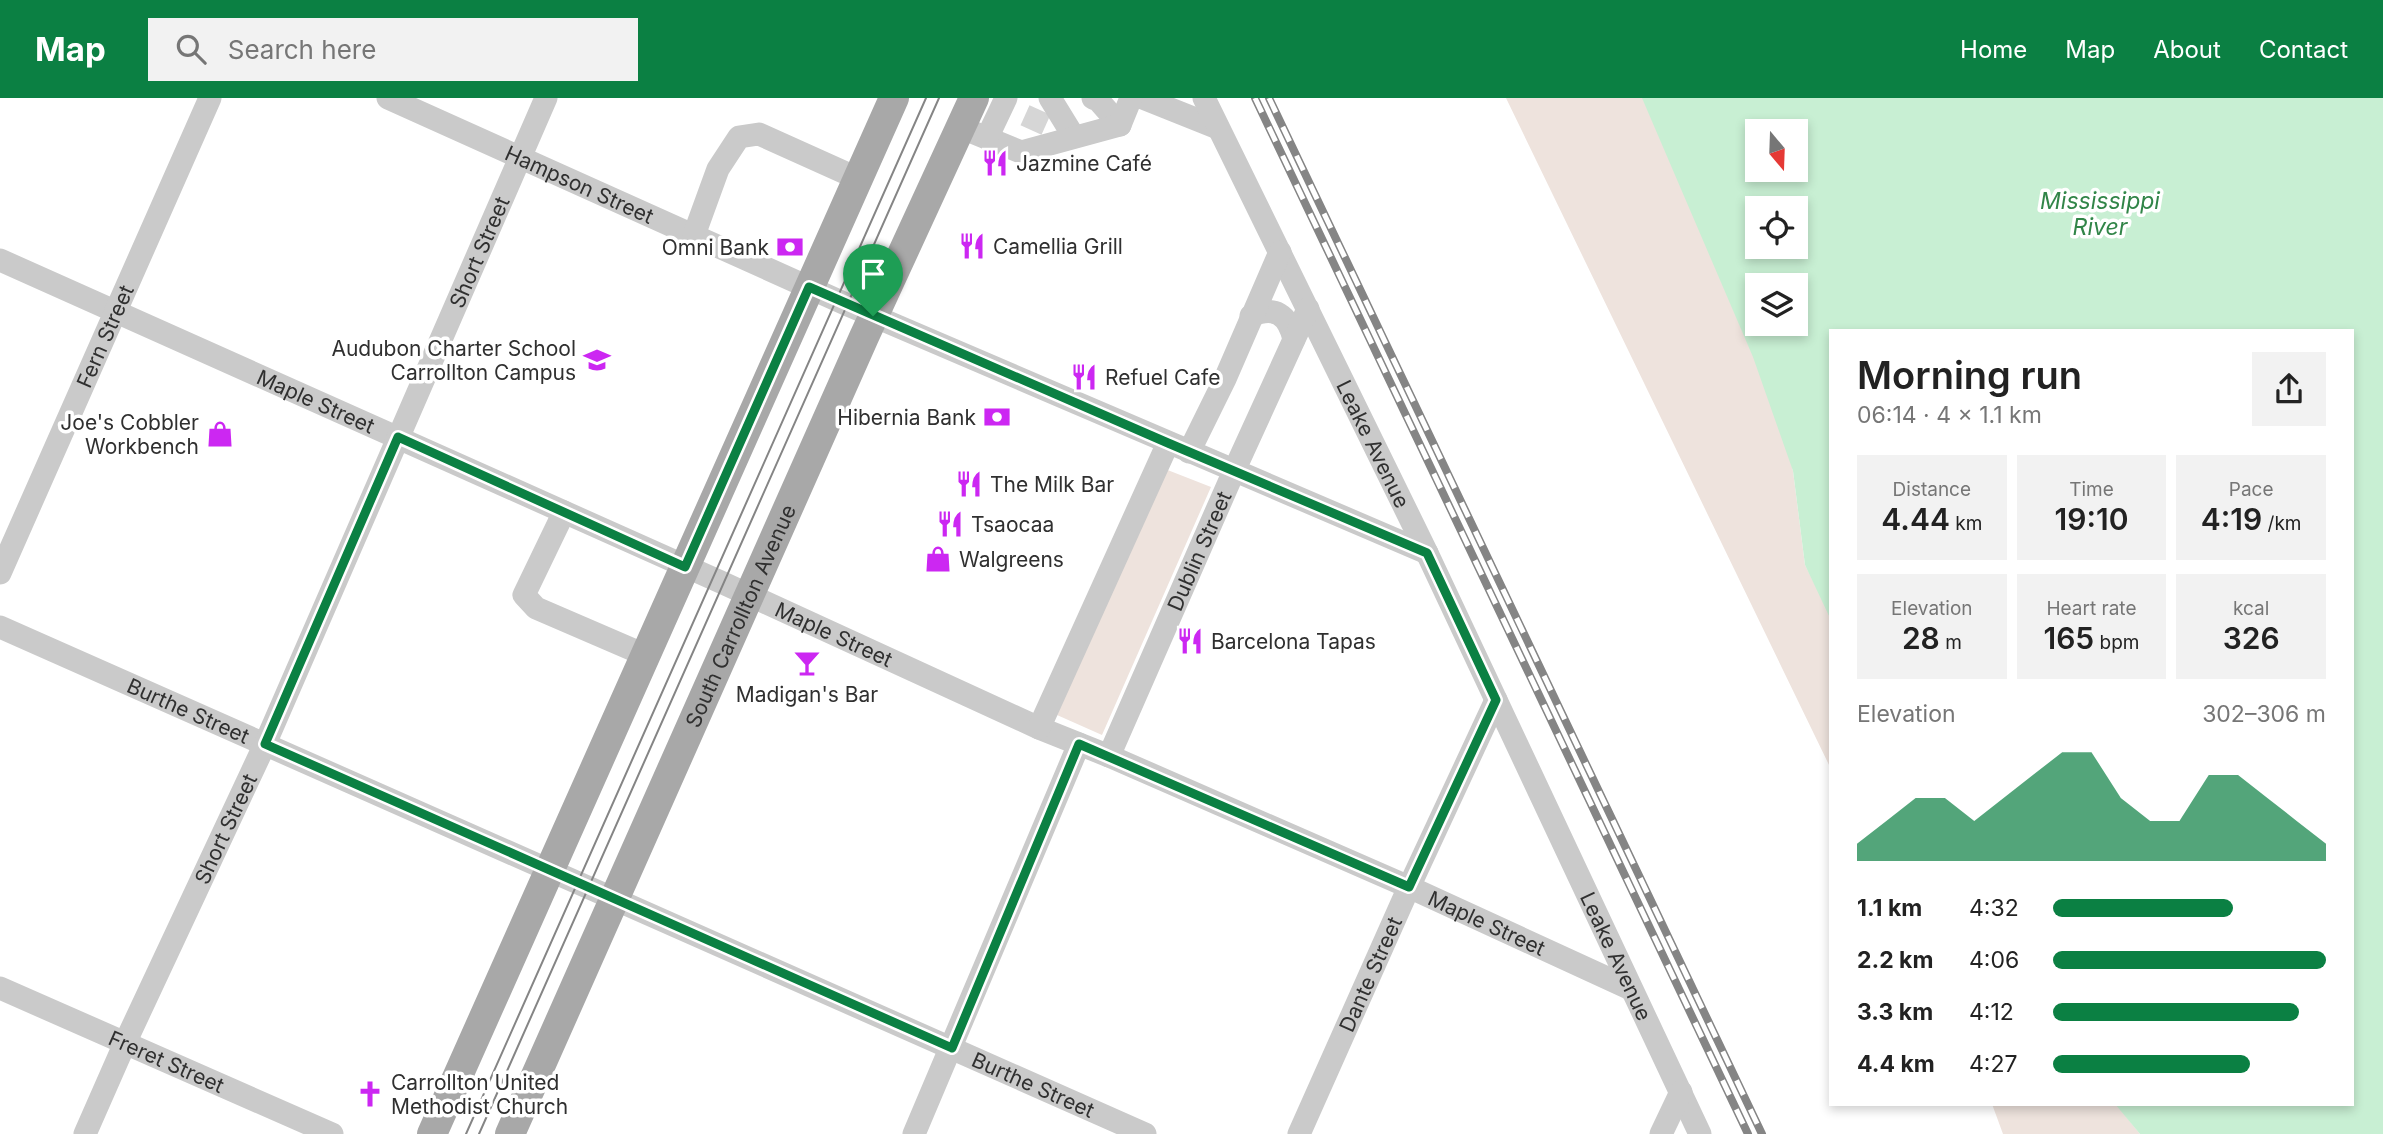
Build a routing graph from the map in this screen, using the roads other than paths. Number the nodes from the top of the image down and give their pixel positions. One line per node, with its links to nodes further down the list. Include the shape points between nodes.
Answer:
1 (210, 98): 24 (street, Fern Street)
2 (388, 98): 17 (street, Hampson Street)
3 (546, 98): 17 (street, Short Street)
4 (894, 98): 18 (main road)
5 (974, 98): 14 (main road, South Carrollton Avenue)
6 (1006, 98): 14 (street)
7 (1093, 98): 12 (street)
8 (1131, 98): 12 (street)
9 (1143, 98): 13 (street)
10 (1204, 98): 13 (street, Leake Avenue)
11 (1041, 109): 15 (street); 16 (street)
12 (1120, 125): 15 (street)
13 (1218, 128): 20 (street, Leake Avenue)
14 (974, 133): 16 (street); 25 (main road, South Carrollton Avenue)
15 (1074, 137): 16 (street)
16 (1021, 152)
17 (519, 156): 19 (street, Hampson Street); 28 (street, Short Street)
18 (859, 179): 19 (street, via 760,134 739,136 718,169); 22 (main road)
19 (694, 235): 22 (street, Hampson Street)
20 (1280, 252): 23 (street, Leake Avenue); 26 (street)
21 (0, 261): 24 (street, Maple Street)
22 (809, 287): 25 (street, Hampson Street); 33 (main road)
23 (1308, 309): 27 (street, Dublin Street); 32 (street, Leake Avenue)
24 (116, 312): 28 (street, Maple Street); 34 (street, Fern Street)
25 (873, 316): 29 (street, Hampson Street); 35 (main road, South Carrollton Avenue)
26 (1251, 316): 27 (street, via 1272,312 1283,316); 29 (street, via 1225,379)
27 (1294, 339): 30 (street, Dublin Street)
28 (398, 437): 31 (street, Maple Street); 40 (street, Short Street)
29 (1179, 448): 30 (street, Hampson Street); 39 (street)
30 (1234, 471): 32 (street, Hampson Street); 41 (street, Dublin Street)
31 (564, 512): 33 (street, Maple Street); 37 (street, via 524,595 536,608)
32 (1427, 553): 38 (street, Leake Avenue)
33 (685, 567): 35 (street, Maple Street); 37 (main road)
34 (0, 573)
35 (749, 595): 39 (street, Maple Street); 44 (main road, South Carrollton Avenue)
36 (0, 627): 40 (street, Burthe Street)
37 (645, 655): 42 (main road)
38 (1496, 700): 43 (street, Dante Street); 46 (street, Leake Avenue)
39 (1039, 728): 41 (street, Maple Street)
40 (265, 744): 42 (street, Burthe Street); 47 (street, Short Street)
41 (1093, 750): 43 (street, Maple Street); 48 (street, Dublin Street)
42 (550, 870): 44 (street, Burthe Street); 52 (main road)
43 (1409, 887): 46 (street, Maple Street); 56 (street, Dante Street)
44 (614, 898): 48 (street, Burthe Street); 53 (main road, South Carrollton Avenue)
45 (0, 988): 47 (street, Freret Street)
46 (1631, 989): 49 (street, Leake Avenue)
47 (125, 1043): 50 (street, Short Street); 51 (street, Freret Street)
48 (952, 1048): 54 (street, Dublin Street); 55 (street, Burthe Street)
49 (1681, 1092): 57 (street); 58 (street, Leake Avenue)
50 (85, 1134)
51 (332, 1134)
52 (432, 1134)
53 (510, 1134)
54 (914, 1134)
55 (1145, 1134)
56 (1299, 1134)
57 (1661, 1134)
58 (1700, 1134)

